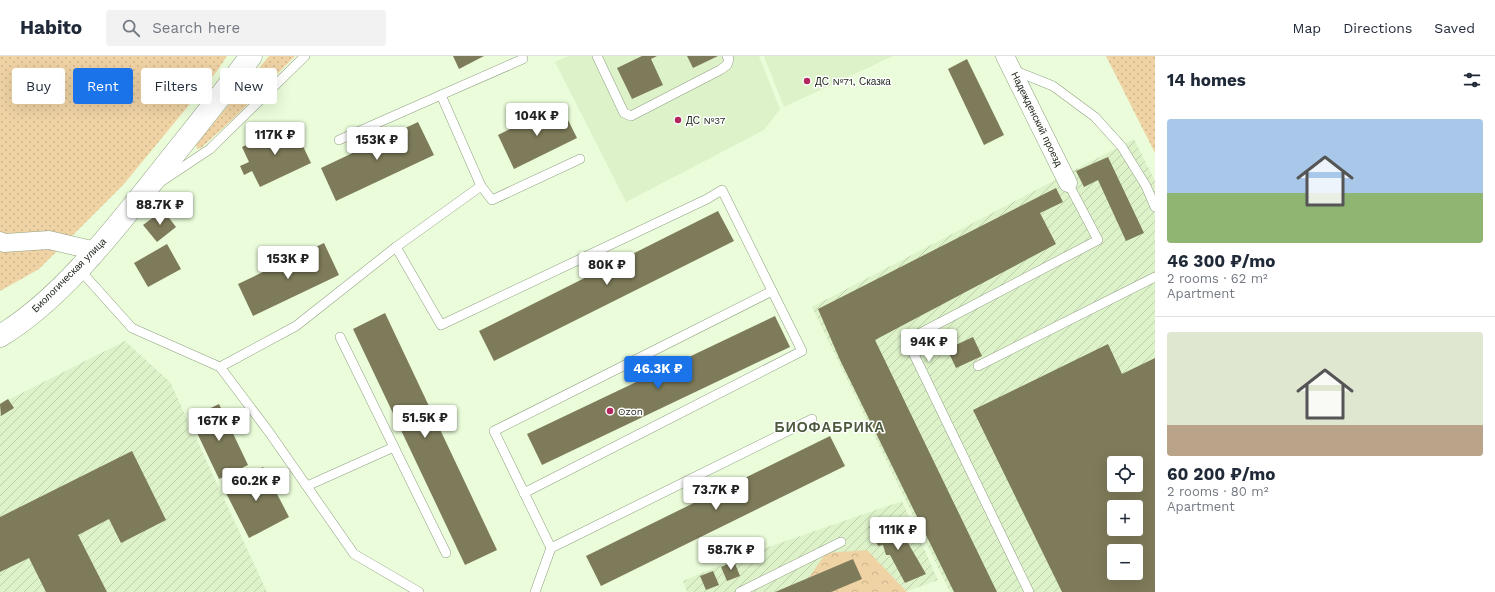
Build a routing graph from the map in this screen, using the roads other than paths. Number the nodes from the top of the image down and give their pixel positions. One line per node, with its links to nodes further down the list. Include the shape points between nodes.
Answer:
1 (251, 56): 12 (street, Биологическая улица)
2 (305, 56): 12 (lane, via 210,149)
3 (597, 56): 4 (lane, via 624,113 631,116 720,70 727,65)
4 (727, 56)
5 (522, 59): 7 (lane)
6 (1008, 63): 10 (street, Надежденский проезд); 13 (lane, via 1052,86 1095,118 1122,147 1146,186)
7 (441, 95): 8 (lane); 11 (lane)
8 (339, 140)
9 (580, 159): 11 (lane, via 492,200)
10 (1068, 183): 34 (lane, via 1098,240 907,340)
11 (481, 186): 15 (lane)
12 (141, 195): 16 (street, Биологическая улица)
13 (1155, 207)
14 (0, 241): 16 (street, via 4,243 49,240)
15 (396, 247): 19 (lane, via 441,325 722,190); 23 (lane, via 296,326)
16 (96, 250): 17 (street, Биологическая улица)
17 (78, 268): 20 (street, Биологическая улица, via 16,326); 23 (lane, via 132,328)
18 (1155, 277): 22 (lane)
19 (772, 291): 27 (lane, via 802,351); 27 (lane, via 494,431)
20 (0, 336)
21 (340, 337): 25 (lane)
22 (978, 366)
23 (220, 367): 26 (lane)
24 (812, 419): 29 (lane)
25 (394, 448): 26 (lane); 30 (lane)
26 (307, 486): 31 (lane, via 354,554)
27 (524, 493): 29 (lane)
28 (841, 542): 33 (lane)
29 (551, 548): 32 (lane)
30 (446, 553)
31 (419, 592)
32 (535, 592)
33 (740, 592)
34 (1029, 592)

